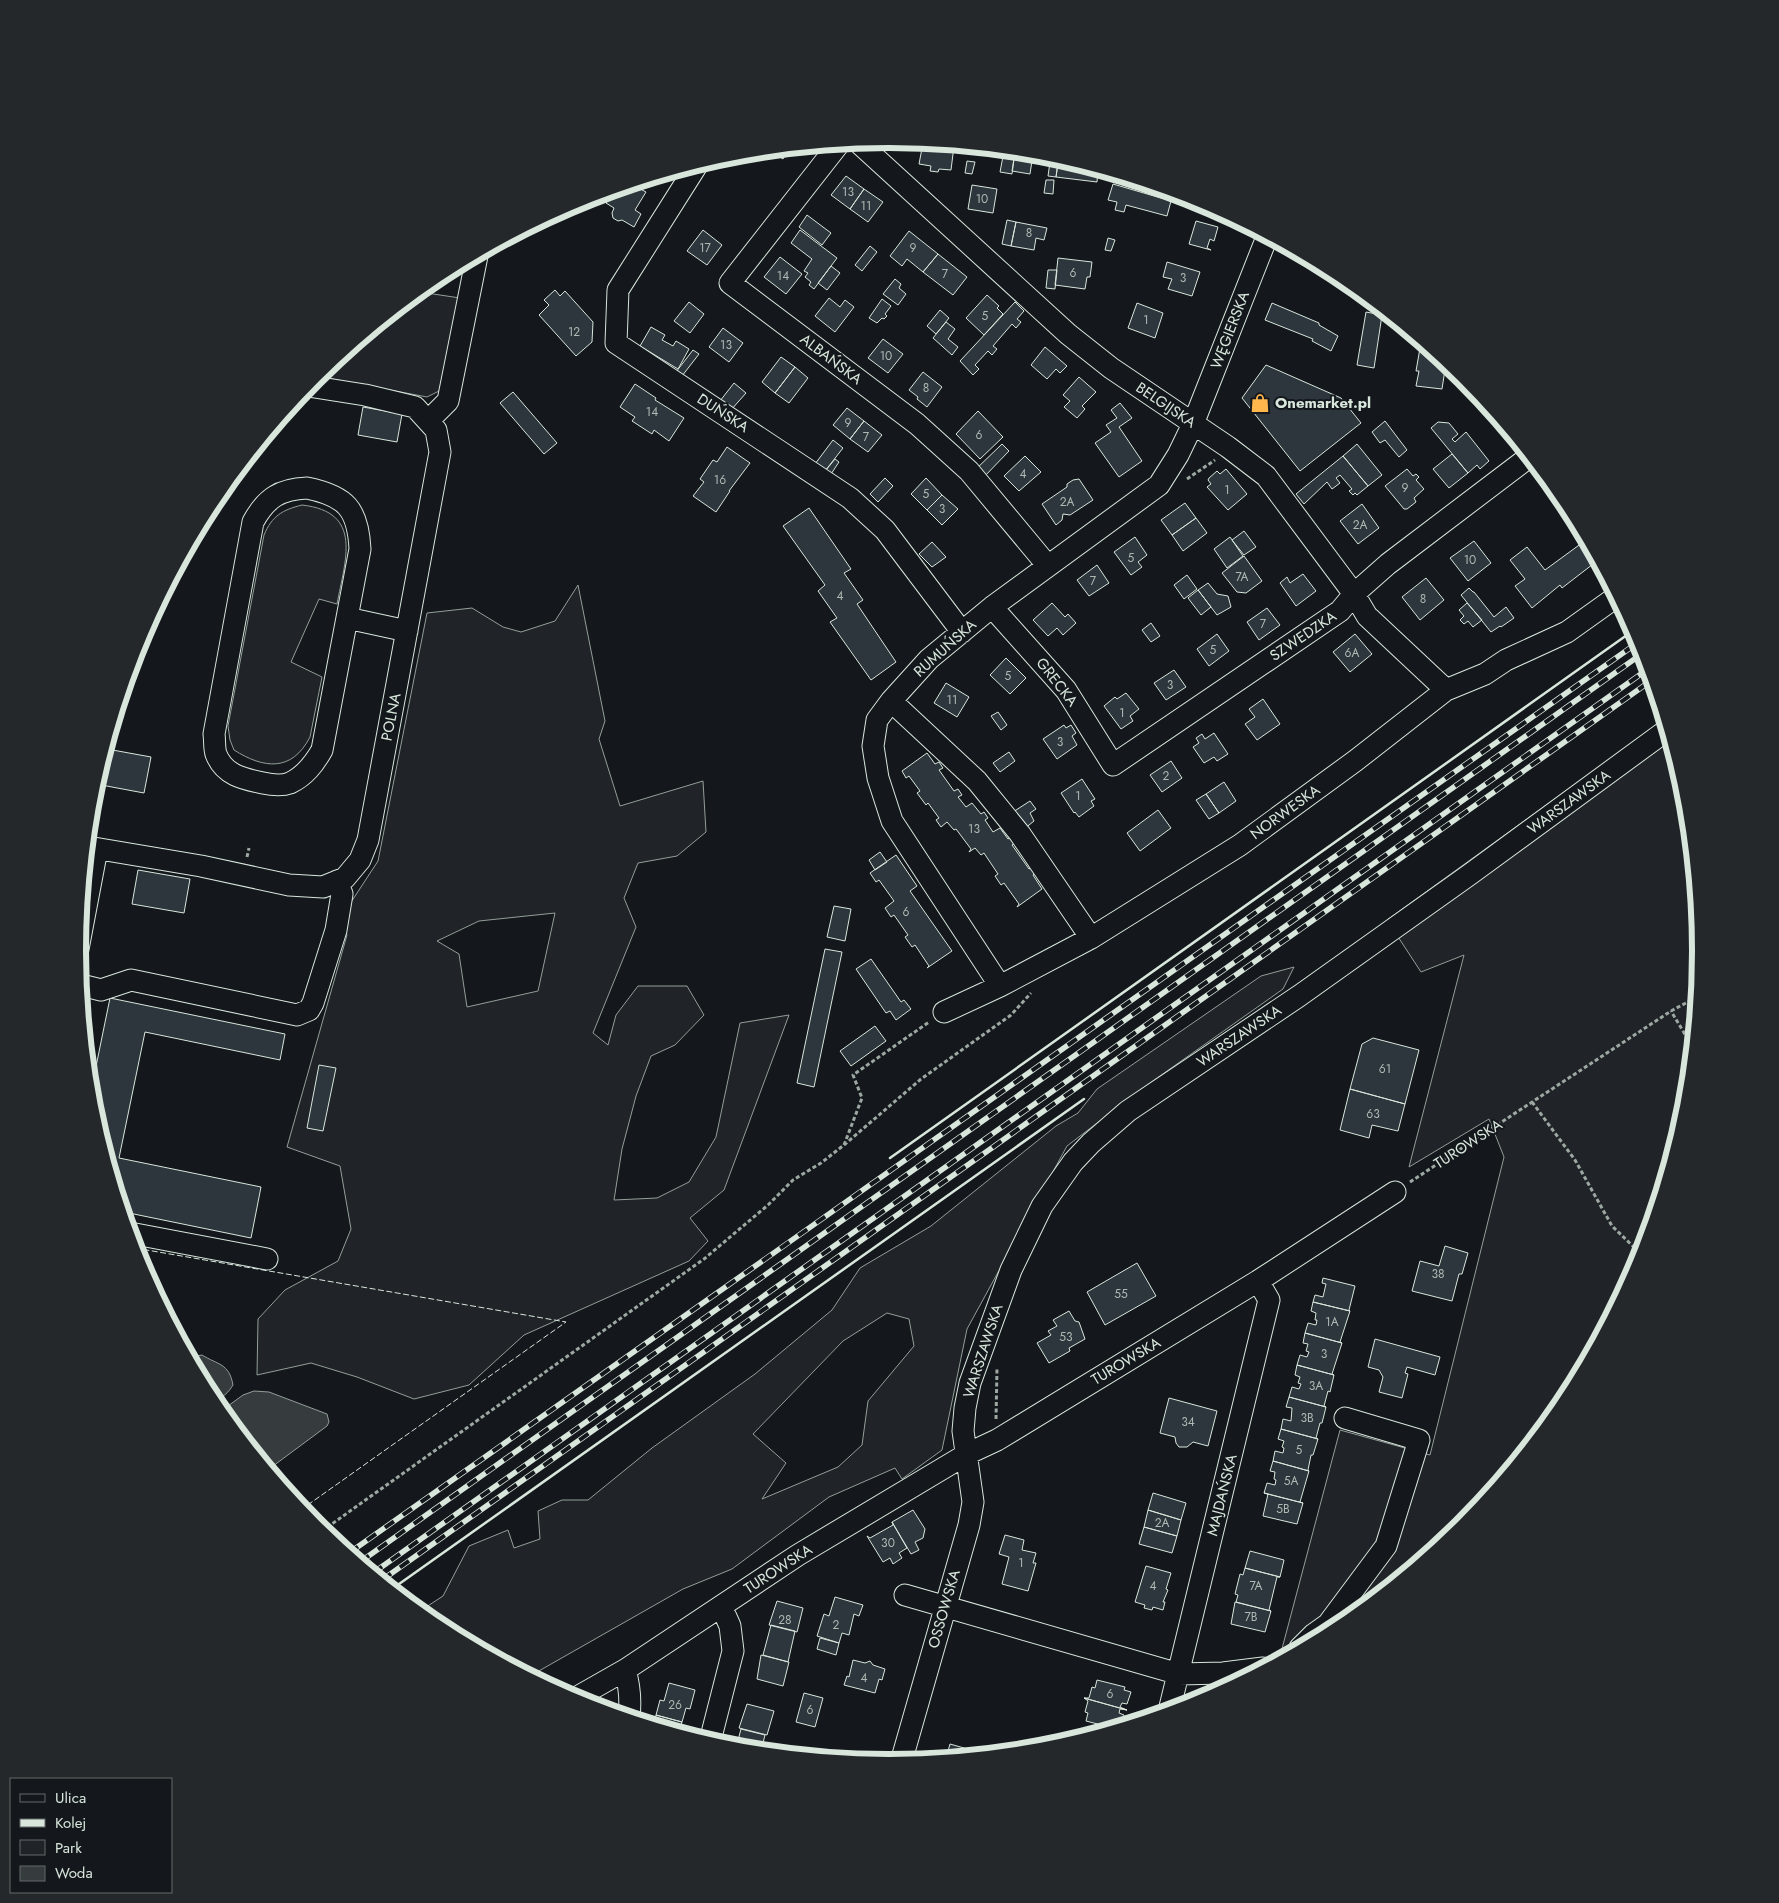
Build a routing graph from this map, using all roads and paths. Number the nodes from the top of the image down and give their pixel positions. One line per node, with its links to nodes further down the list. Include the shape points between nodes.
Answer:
1 (866, 149): 8 (street, BELGIJSKA, via 1068,334)
2 (834, 150): 12 (street, ALBAŃSKA, via 730,283 917,424 969,471)
3 (691, 174): 18 (street, DUŃSKA, via 618,290 616,343 850,498 885,530)
4 (1265, 242): 8 (street, WĘGIERSKA)
5 (475, 264): 7 (street, via 448,402)
6 (319, 388): 7 (street, POLNA, via 414,407)
7 (428, 421): 17 (street, POLNA, via 436,430 440,452)
8 (1193, 424): 12 (street, RUMUŃSKA, via 1159,485); 13 (street, BELGIJSKA, via 1266,476)
9 (1219, 459): 11 (path)
10 (1525, 460): 13 (street, SZWEDZKA, via 1388,564)
11 (1180, 484)
12 (1048, 566): 15 (street, RUMUŃSKA)
13 (1354, 594): 19 (street, BELGIJSKA, via 1367,616); 22 (street, SZWEDZKA, via 1340,612)
14 (1612, 600): 19 (street, NORWESKA, via 1567,632)
15 (992, 607): 18 (street, RUMUŃSKA); 22 (street, GRECKA, via 1066,690)
16 (347, 618): 16 (street, via 360,549 359,528 351,511 339,498 323,491 291,489 274,496 261,507 253,522 214,734 216,753 225,768 240,778 274,785 289,784 314,764 322,750); 17 (street)
17 (407, 631): 24 (street, POLNA, via 368,840 360,860 345,878)
18 (962, 632): 20 (street, RUMUŃSKA, via 929,659)
19 (1446, 690): 25 (street, NORWESKA, via 1240,845)
20 (891, 701): 25 (street, via 977,781 1020,834); 27 (street, RUMUŃSKA, via 877,720 873,746 878,778 892,822)
21 (1662, 734): 45 (street, WARSZAWSKA, via 1299,996 1128,1111 1091,1143 1073,1162 1042,1206 1011,1270 970,1383 964,1431)
22 (1113, 765)
23 (93, 848): 24 (street, POLNA, via 289,884 323,887)
24 (337, 881): 28 (street, via 342,894 336,930 313,1003 302,1013 296,1015 131,980 100,990)
25 (1091, 938): 27 (street, NORWESKA)
26 (1037, 985): 35 (path, via 1011,1015 922,1079)
27 (1000, 986): 31 (street, NORWESKA)
28 (87, 987)
29 (1691, 1000): 30 (path, TUROWSKA)
30 (1671, 1011): 32 (path); 33 (path, TUROWSKA)
31 (944, 1012): 35 (path, via 853,1075 862,1098)
32 (1688, 1039)
33 (1532, 1102): 37 (path, TUROWSKA); 39 (path, via 1574,1160 1612,1226)
34 (1675, 1118): 36 (path)
35 (844, 1145): 46 (path, via 793,1180 704,1259)
36 (1660, 1176)
37 (1395, 1192): 41 (street, TUROWSKA)
38 (138, 1235): 40 (street)
39 (1636, 1249)
40 (267, 1259)
41 (1258, 1281): 44 (street, TUROWSKA); 53 (street, MAJDAŃSKA, via 1269,1300)
42 (998, 1360): 44 (path)
43 (1345, 1418): 50 (street, via 1420,1440 1386,1546)
44 (997, 1440): 45 (street, TUROWSKA)
45 (967, 1454): 48 (street, OSSOWSKA, via 973,1502); 49 (street, TUROWSKA, via 798,1555)
46 (329, 1526)
47 (905, 1596): 48 (street)
48 (944, 1606): 53 (street); 58 (street, OSSOWSKA)
49 (719, 1608): 51 (street, TUROWSKA); 57 (street, via 730,1626 733,1652)
50 (1328, 1624)
51 (625, 1670): 54 (street, TUROWSKA); 56 (street, via 630,1686)
52 (1249, 1670): 53 (street)
53 (1179, 1674): 55 (street, MAJDAŃSKA)
54 (582, 1694)
55 (1170, 1704)
56 (630, 1712)
57 (712, 1734)
58 (903, 1754)

